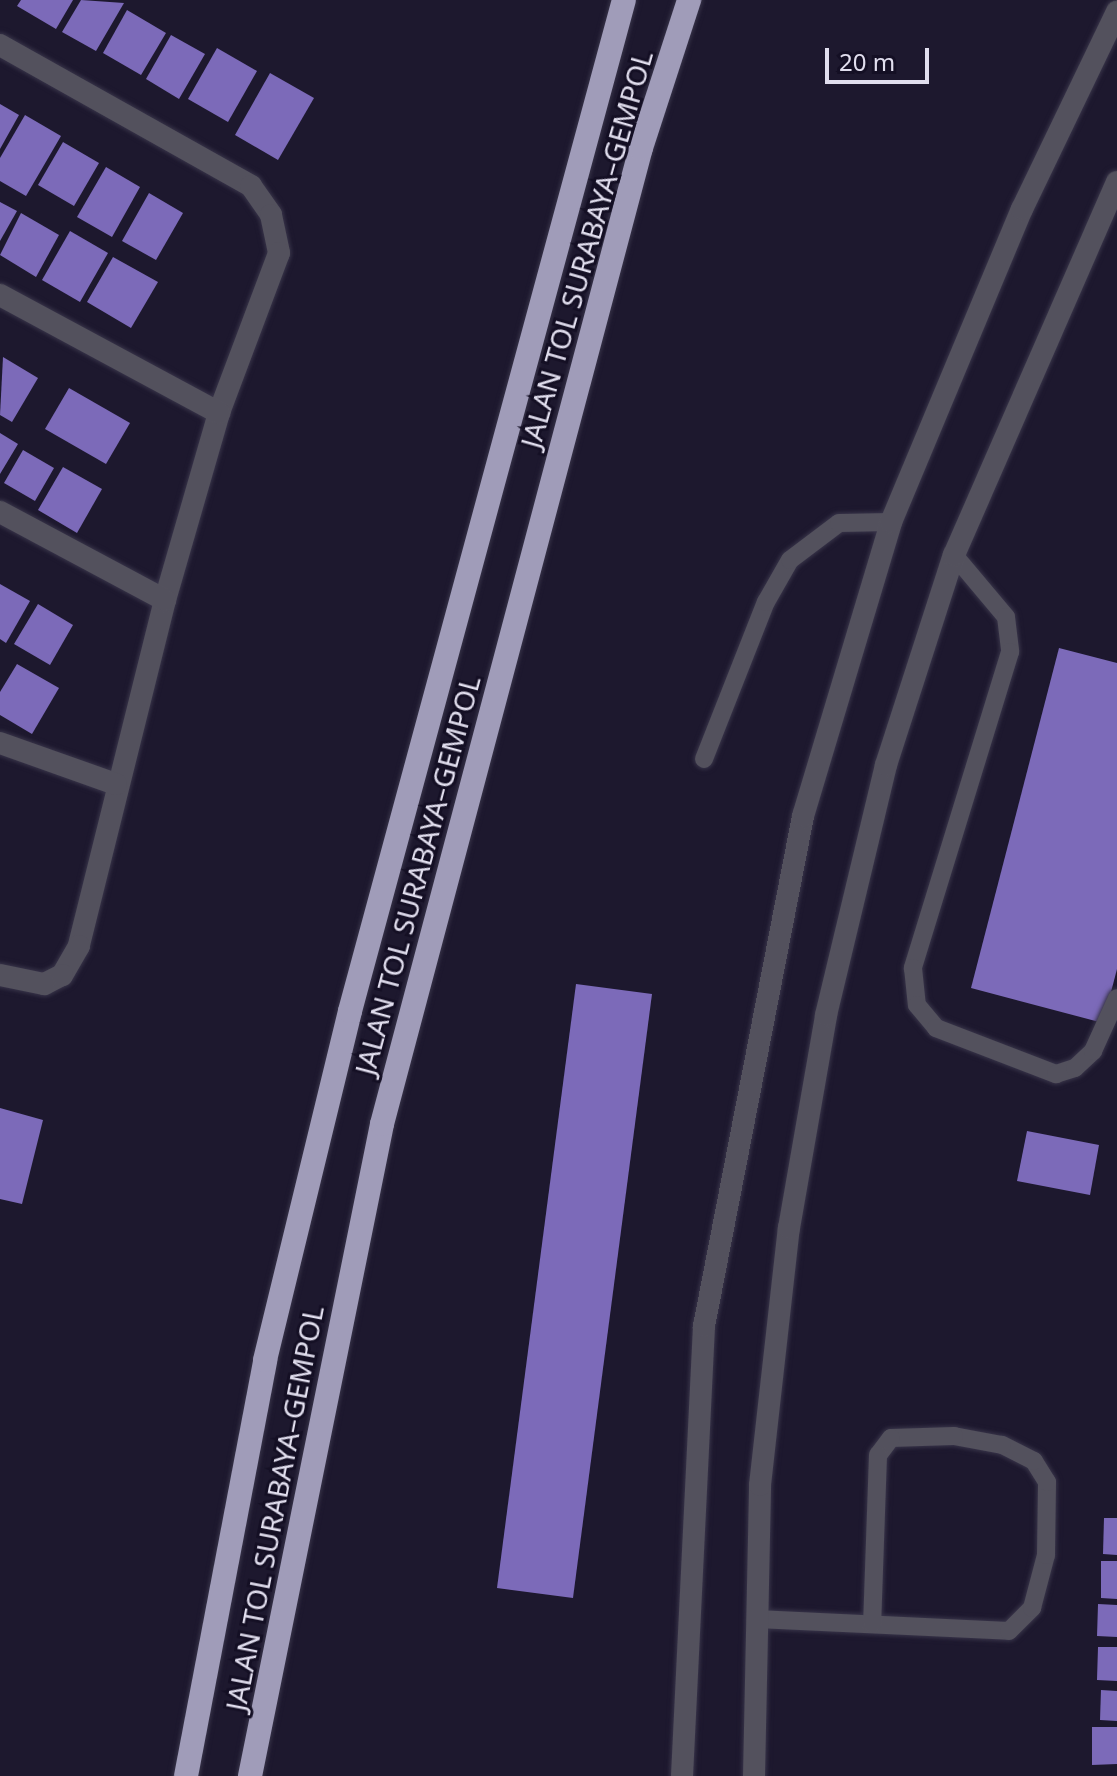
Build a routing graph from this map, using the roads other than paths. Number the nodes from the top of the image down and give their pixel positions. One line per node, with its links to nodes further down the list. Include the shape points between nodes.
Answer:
1 (624, 0): 19 (highway, JALAN TOL SURABAYA–GEMPOL, via 350,1011 265,1360)
2 (689, 0): 20 (highway, JALAN TOL SURABAYA–GEMPOL, via 641,148 382,1124)
3 (1117, 12): 9 (street, via 1022,209)
4 (0, 45): 7 (street, via 251,186 271,215 279,253)
5 (1117, 182): 10 (street)
6 (0, 295): 7 (street)
7 (219, 413): 11 (street)
8 (0, 512): 11 (street)
9 (891, 522): 13 (lane, via 839,523 790,560 766,602); 21 (street, via 803,816 704,1326)
10 (954, 555): 16 (lane, via 1006,617 1010,652 913,968 917,1005 936,1028 1056,1074 1075,1068 1093,1051); 17 (street, via 886,765 826,1015 789,1228 760,1485)
11 (165, 600): 14 (street)
12 (0, 743): 14 (street)
13 (704, 759)
14 (116, 784): 15 (street, via 72,963 44,984)
15 (0, 975)
16 (1117, 998)
17 (757, 1619): 18 (lane); 22 (street)
18 (872, 1624): 18 (lane, via 1009,1631 1032,1608 1046,1555 1047,1482 1034,1461 1002,1445 954,1436 891,1438 878,1455)
19 (186, 1776)
20 (250, 1776)
21 (682, 1776)
22 (754, 1776)

